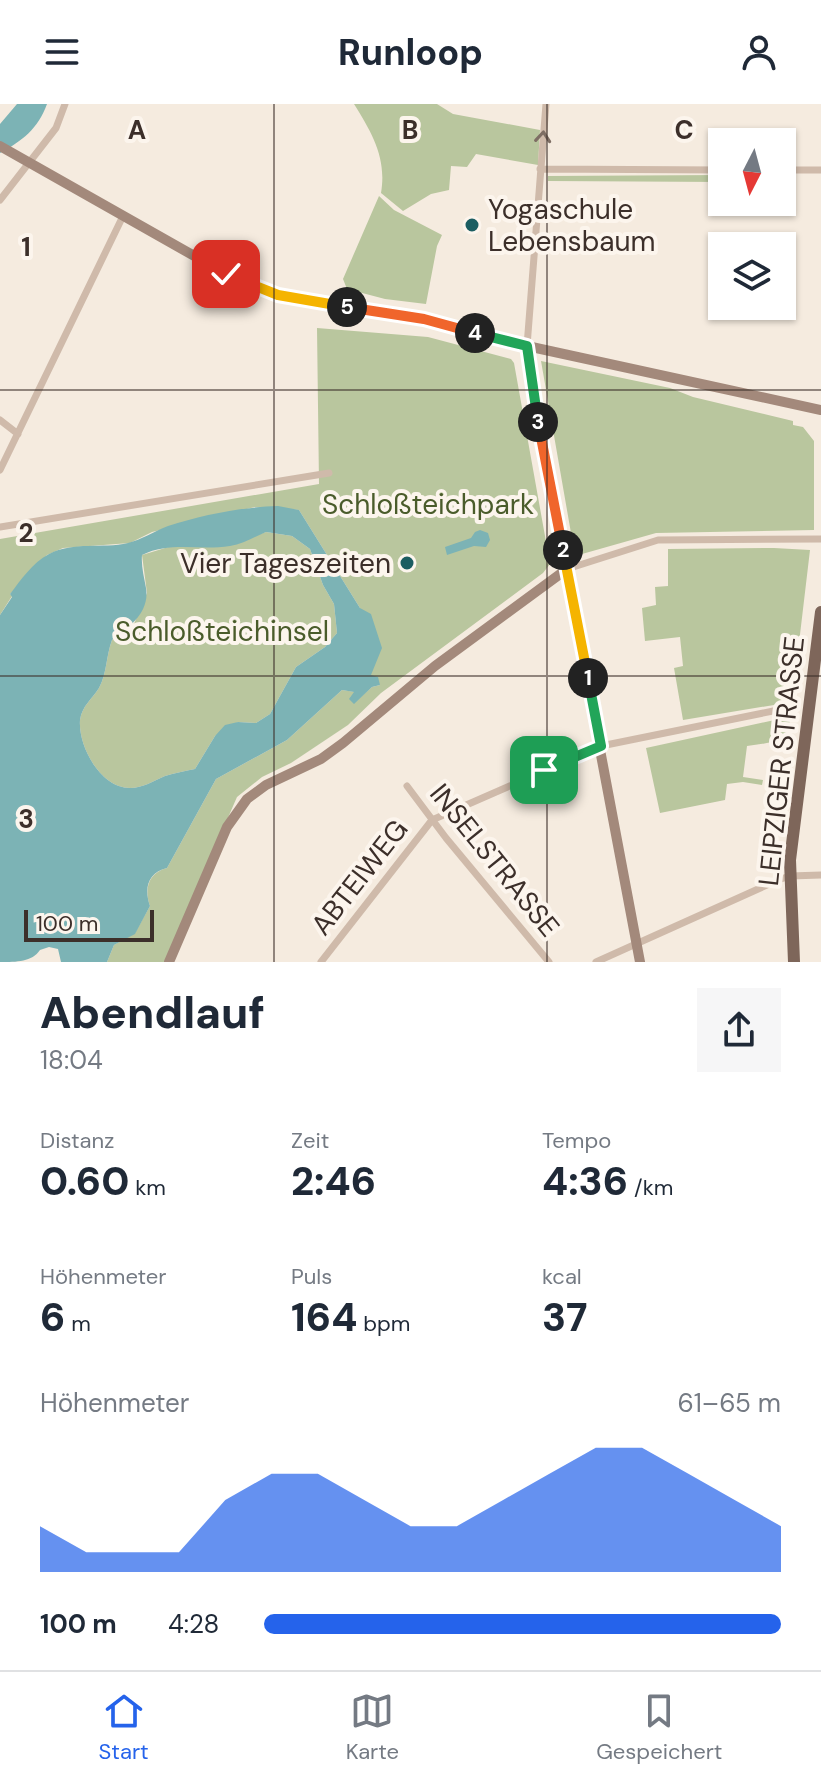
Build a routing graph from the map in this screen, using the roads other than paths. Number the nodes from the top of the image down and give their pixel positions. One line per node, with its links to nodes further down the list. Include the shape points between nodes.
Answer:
1 (65, 104): 4 (street, via 56,128)
2 (546, 104): 5 (street, one-way to 2)
3 (4, 149): 4 (main road)
4 (29, 163): 9 (street); 10 (main road)
5 (540, 169): 6 (street); 11 (street)
6 (708, 170)
7 (796, 170): 8 (street)
8 (821, 170)
9 (0, 200)
10 (123, 216): 11 (main road, via 268,292 424,319); 14 (street)
11 (527, 346): 12 (main road); 19 (main road)
12 (821, 410)
13 (0, 420): 14 (street)
14 (18, 434): 15 (street)
15 (0, 470)
16 (329, 473): 17 (street)
17 (0, 527)
18 (821, 539): 19 (street, via 658,540)
19 (567, 569): 22 (main road); 28 (main road, via 321,759 247,799 227,827)
20 (821, 612): 26 (main road, LEIPZIGER STRASSE)
21 (788, 708): 22 (street)
22 (601, 746): 24 (street); 27 (main road)
23 (407, 786): 24 (street, INSELSTRASSE)
24 (432, 820): 29 (street, ABTEIWEG); 30 (street, INSELSTRASSE)
25 (821, 875): 26 (street)
26 (790, 876): 27 (street); 33 (main road, LEIPZIGER STRASSE)
27 (636, 944): 31 (street); 32 (main road)
28 (169, 962)
29 (321, 962)
30 (549, 962)
31 (596, 962)
32 (640, 962)
33 (794, 962)

